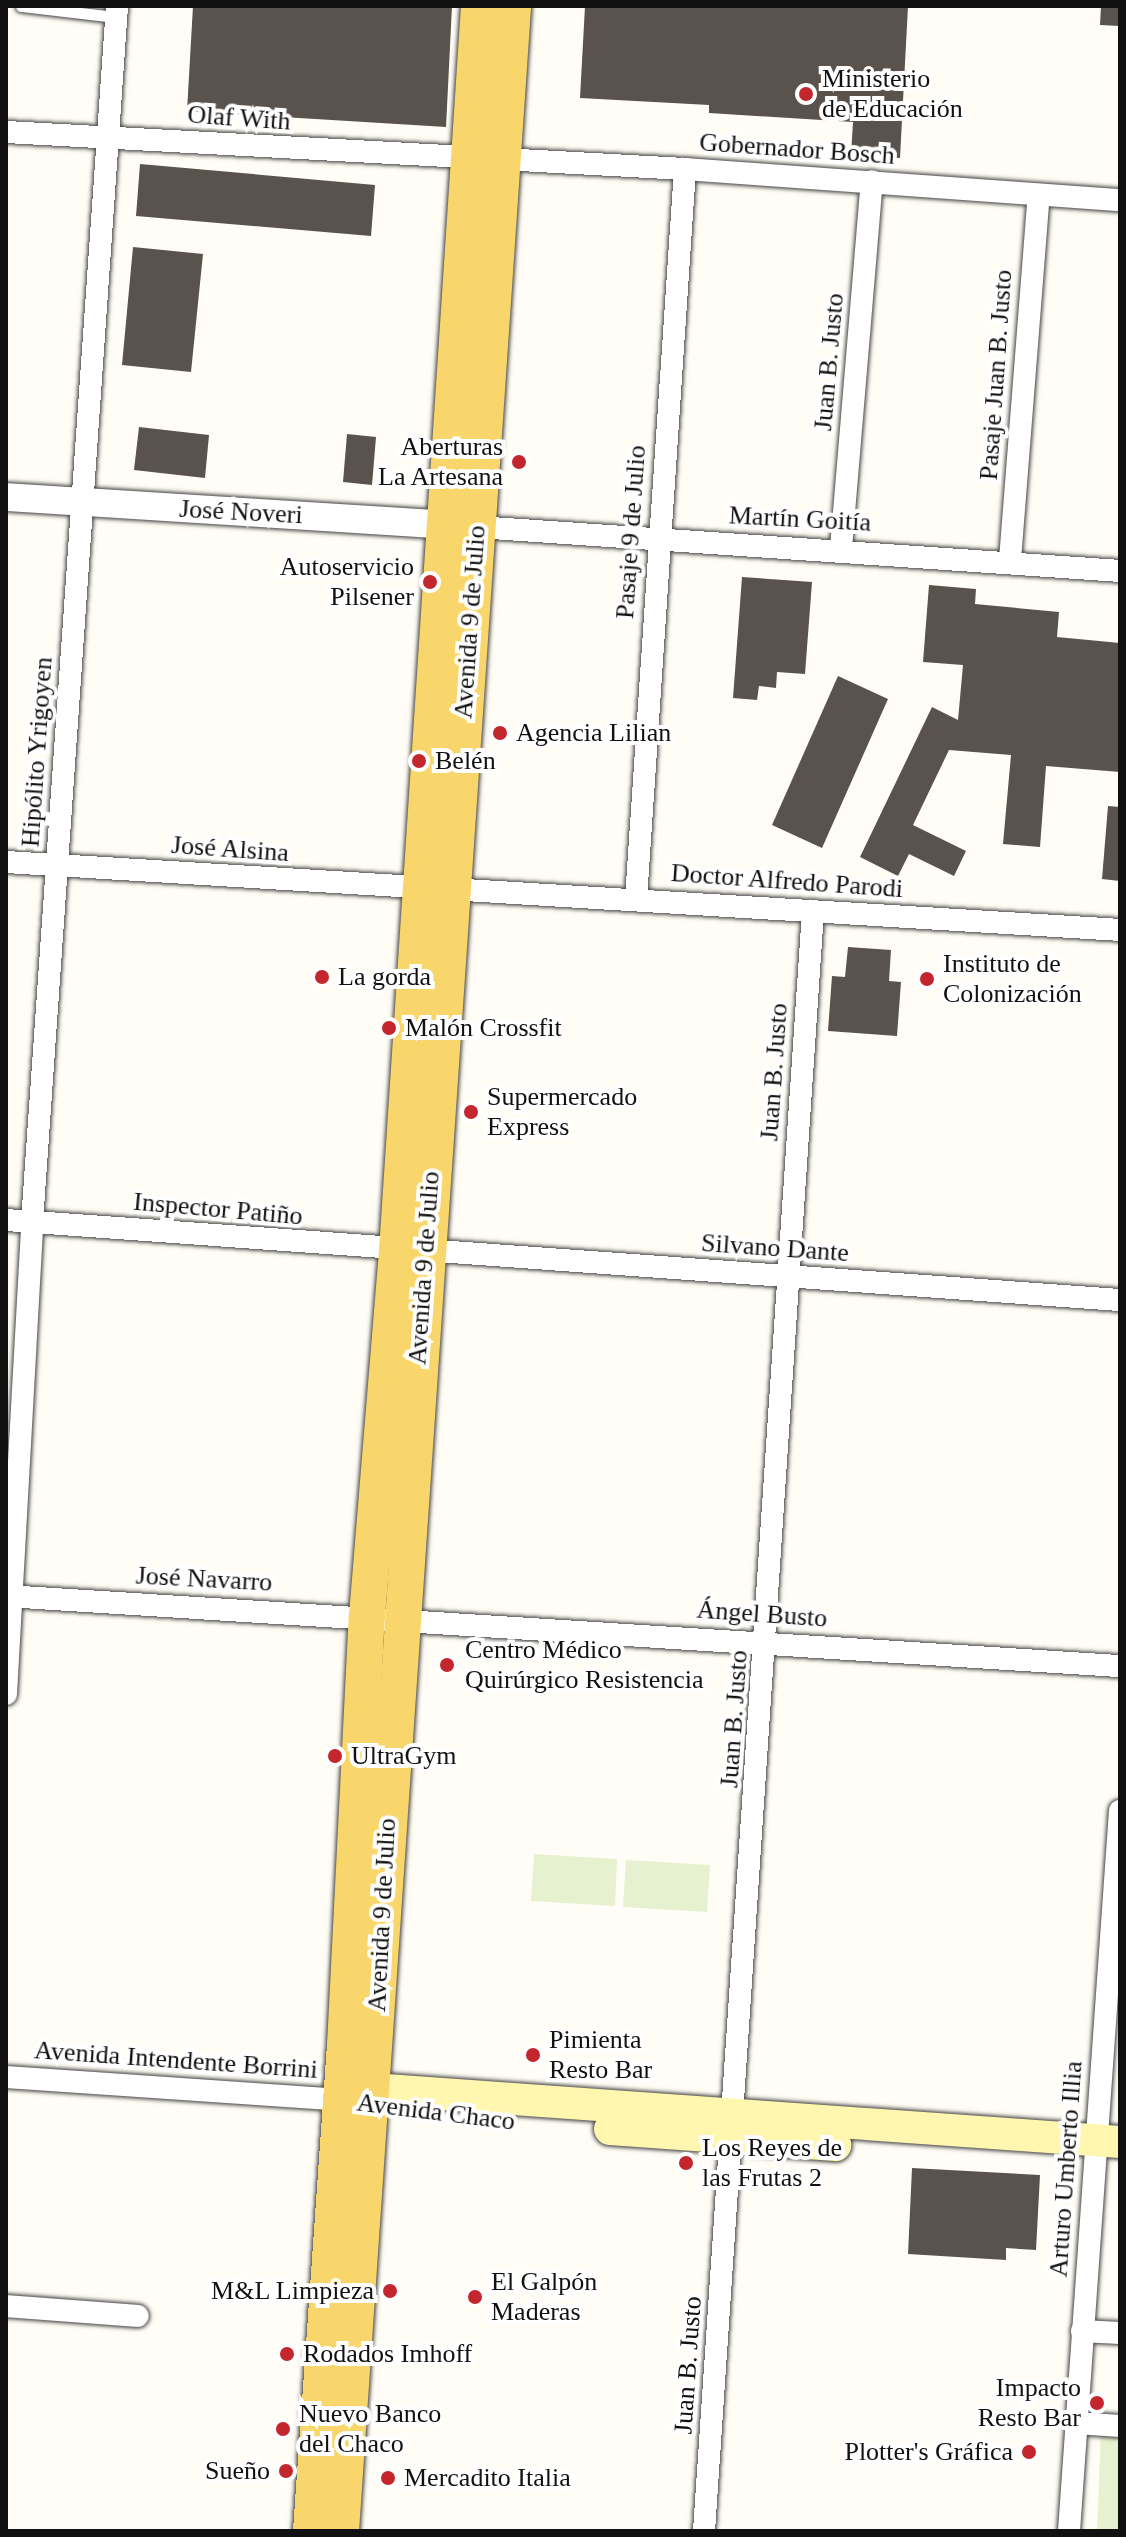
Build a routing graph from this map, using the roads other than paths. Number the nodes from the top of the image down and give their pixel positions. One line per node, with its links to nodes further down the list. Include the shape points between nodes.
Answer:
1 (21, 6): 4 (lane)
2 (479, 6): 7 (main road, Avenida 9 de Julio)
3 (513, 6): 7 (main road, Avenida 9 de Julio)
4 (117, 12): 6 (street, Hipólito Yrigoyen)
5 (6, 132): 6 (street, Olaf With)
6 (107, 137): 7 (street, Olaf With); 13 (street, Hipólito Yrigoyen)
7 (486, 161): 8 (street, Gobernador Bosch); 14 (main road, Avenida 9 de Julio)
8 (685, 169): 9 (street, Gobernador Bosch); 15 (street, Pasaje 9 de Julio)
9 (872, 181): 10 (street, Gobernador Bosch); 16 (street, Juan B. Justo)
10 (1039, 195): 11 (street, Gobernador Bosch); 17 (street, Pasaje Juan B. Justo)
11 (1120, 200)
12 (6, 497): 13 (street, José Noveri)
13 (85, 503): 14 (street, José Noveri); 20 (street, Hipólito Yrigoyen)
14 (461, 526): 15 (street, Martín Goitía); 21 (main road, Avenida 9 de Julio)
15 (658, 541): 16 (street, Martín Goitía); 22 (street, Pasaje 9 de Julio)
16 (841, 548): 17 (street, Martín Goitía)
17 (1010, 560): 18 (street, Martín Goitía)
18 (1120, 571)
19 (6, 862): 20 (street, José Alsina)
20 (57, 866): 21 (street, José Alsina); 26 (street, Hipólito Yrigoyen)
21 (435, 890): 22 (street, Doctor Alfredo Parodi); 27 (main road, Avenida 9 de Julio)
22 (636, 899): 23 (street, Doctor Alfredo Parodi)
23 (813, 911): 24 (street, Doctor Alfredo Parodi); 28 (street, Juan B. Justo)
24 (1120, 930)
25 (6, 1220): 26 (street, Inspector Patiño)
26 (32, 1222): 27 (street, Inspector Patiño); 30 (street, Hipólito Yrigoyen)
27 (411, 1252): 28 (street, Silvano Dante); 31 (main road, Avenida 9 de Julio)
28 (788, 1277): 29 (street, Silvano Dante); 32 (street, Juan B. Justo)
29 (1120, 1300)
30 (10, 1596): 31 (street, José Navarro); 34 (street, Hipólito Yrigoyen)
31 (384, 1617): 32 (street, Ángel Busto); 37 (main road, Avenida 9 de Julio)
32 (768, 1642): 33 (street, Ángel Busto); 38 (street, Juan B. Justo)
33 (1120, 1666)
34 (6, 1694)
35 (1120, 1811): 39 (street, Arturo Umberto Illia)
36 (6, 2077): 37 (street, Avenida Intendente Borrini)
37 (362, 2100): 38 (main road, Avenida Chaco); 46 (main road, Avenida 9 de Julio); 47 (main road, Avenida 9 de Julio)
38 (734, 2128): 39 (main road, Avenida Chaco); 48 (street, Juan B. Justo)
39 (1107, 2151): 42 (street, Arturo Umberto Illia)
40 (6, 2306): 41 (street)
41 (138, 2316)
42 (1082, 2331): 43 (street); 44 (street, Arturo Umberto Illia)
43 (1120, 2333)
44 (1076, 2423): 45 (street); 49 (street, Arturo Umberto Illia)
45 (1120, 2426)
46 (311, 2531)
47 (341, 2531)
48 (704, 2531)
49 (1069, 2531)

